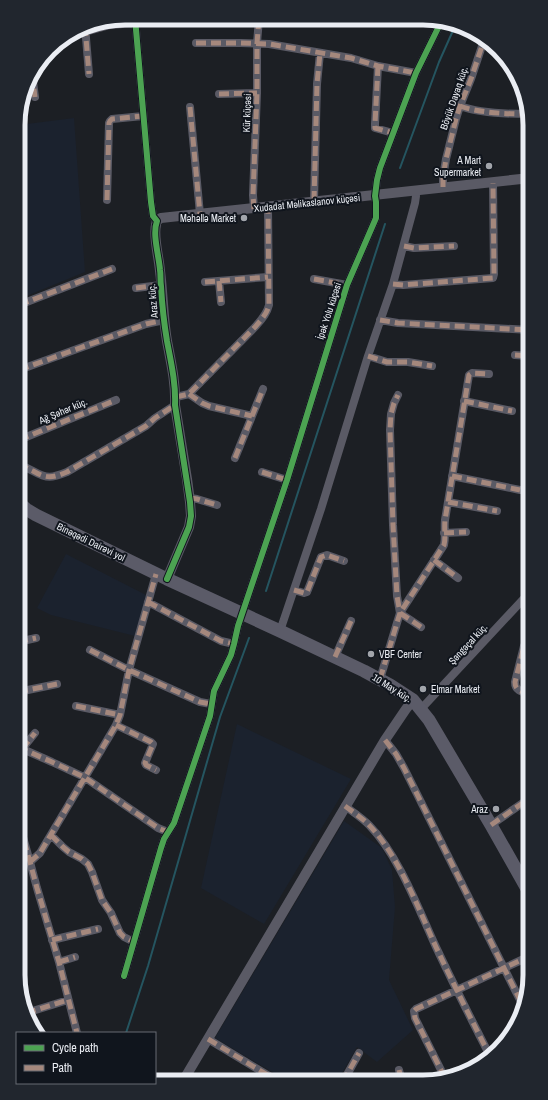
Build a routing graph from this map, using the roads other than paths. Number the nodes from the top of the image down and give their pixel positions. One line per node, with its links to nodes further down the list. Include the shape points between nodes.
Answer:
1 (135, 25): 19 (street, Araz küç.)
2 (258, 25): 6 (street, Kür küçəsi)
3 (439, 26): 10 (street, İpək Yolu küçəsi)
4 (85, 33): 11 (street)
5 (196, 43): 6 (street)
6 (257, 43): 8 (street); 13 (street, Kür küçəsi)
7 (482, 45): 16 (street, Böyük Dayaq küç.)
8 (320, 53): 9 (street); 27 (street)
9 (378, 66): 10 (street); 20 (street, via 375,128)
10 (416, 73): 20 (street, İpək Yolu küçəsi)
11 (89, 74)
12 (33, 85): 15 (street)
13 (258, 93): 14 (street); 29 (street, Kür küçəsi)
14 (219, 94)
15 (35, 97)
16 (460, 106): 18 (street, via 472,110); 23 (street, Böyük Dayaq küç., via 446,159)
17 (190, 107): 30 (street)
18 (522, 114)
19 (143, 116): 26 (street, via 112,120 109,123); 31 (street, Araz küç., via 150,202 153,216)
20 (393, 133): 25 (street, İpək Yolu küçəsi, via 380,168)
21 (523, 179): 22 (street, Xudadat Məlikaslanov küçəsi)
22 (493, 183): 23 (street, Xudadat Məlikaslanov küçəsi); 40 (street, via 493,278)
23 (443, 187): 24 (street, Xudadat Məlikaslanov küçəsi)
24 (415, 191): 25 (street, Xudadat Məlikaslanov küçəsi); 32 (street, via 415,202)
25 (375, 196): 27 (street, Xudadat Məlikaslanov küçəsi); 41 (street, İpək Yolu küçəsi, via 376,218)
26 (107, 200)
27 (314, 201): 28 (street, Xudadat Məlikaslanov küçəsi)
28 (268, 207): 29 (street, Xudadat Məlikaslanov küçəsi); 35 (street)
29 (254, 209): 30 (street, Xudadat Məlikaslanov küçəsi)
30 (200, 214): 31 (street, Xudadat Məlikaslanov küçəsi, via 161,218)
31 (157, 221): 39 (street, Araz küç., via 155,235)
32 (404, 246): 33 (street); 40 (street)
33 (454, 246)
34 (112, 269): 44 (street)
35 (268, 277): 37 (street); 55 (street, via 269,305 265,316)
36 (314, 279): 41 (street)
37 (220, 281): 38 (street); 43 (street)
38 (204, 282)
39 (161, 284): 42 (street); 45 (street, Araz küç.)
40 (393, 284): 46 (street)
41 (348, 285): 67 (street, İpək Yolu küçəsi)
42 (136, 288)
43 (221, 302)
44 (25, 303)
45 (164, 320): 52 (street, via 139,326); 58 (street, Araz küç.)
46 (380, 320): 47 (street, via 398,324); 49 (street)
47 (523, 330)
48 (515, 355): 50 (street)
49 (368, 356): 51 (street, via 388,362); 80 (street)
50 (523, 356)
51 (432, 366)
52 (25, 368)
53 (489, 374): 59 (street, via 472,372 469,375)
54 (263, 389): 61 (street)
55 (189, 394): 58 (street); 61 (street, via 205,405)
56 (398, 395): 84 (street, via 391,414 390,430 395,573)
57 (116, 400): 62 (street, Ağ Şəhər küç.)
58 (176, 401): 64 (street, via 146,426 56,477 46,478); 69 (street, Araz küç.)
59 (464, 401): 60 (street); 66 (street)
60 (512, 410)
61 (252, 416): 63 (street)
62 (25, 437)
63 (235, 458)
64 (25, 467)
65 (262, 472): 67 (street)
66 (452, 476): 68 (street); 70 (street)
67 (287, 480): 85 (street, İpək Yolu küçəsi)
68 (520, 490)
69 (190, 498): 71 (street); 78 (street, Araz küç., via 189,527)
70 (448, 502): 73 (street); 74 (street)
71 (216, 505)
72 (25, 508): 78 (main road, Binəqədi Dairəvi yol)
73 (497, 511)
74 (444, 532): 75 (street); 76 (street, via 444,545)
75 (466, 532)
76 (434, 560): 79 (street); 84 (street)
77 (344, 561): 80 (street, via 323,555 307,592)
78 (161, 576): 82 (street); 85 (main road, 10 May küç.)
79 (458, 578)
80 (294, 590): 88 (street)
81 (523, 600): 83 (street, Şəngəçal küç.)
82 (148, 602): 91 (street, via 221,640); 95 (street)
83 (520, 603): 101 (street, Şəngəçal küç.)
84 (400, 613): 87 (street); 96 (street)
85 (242, 614): 88 (main road, 10 May küç.); 91 (street, İpək Yolu küçəsi)
86 (351, 620): 94 (street)
87 (421, 627)
88 (280, 631): 94 (main road, 10 May küç.)
89 (36, 638): 90 (street)
90 (25, 640)
91 (234, 644): 100 (street, İpək Yolu küçəsi)
92 (90, 650): 95 (street)
93 (523, 650): 99 (street, via 515,686)
94 (335, 657): 96 (main road, 10 May küç.)
95 (130, 670): 100 (street, via 200,702); 103 (street)
96 (380, 679): 101 (main road, 10 May küç.)
97 (57, 684): 98 (street)
98 (25, 691)
99 (523, 692)
100 (211, 704): 114 (street, İpək Yolu küçəsi, via 210,716 174,823)
101 (417, 705): 106 (street, via 406,709); 113 (main road, 10 May küç., via 429,720)
102 (76, 706): 103 (street)
103 (120, 715): 104 (street)
104 (116, 725): 109 (street, via 153,744 146,765); 110 (street)
105 (35, 733): 107 (street)
106 (385, 740): 112 (street); 125 (street, via 404,768)
107 (25, 743)
108 (25, 750): 110 (street)
109 (156, 770)
110 (84, 777): 114 (street, via 158,828); 115 (street)
111 (523, 803): 113 (street)
112 (345, 806): 127 (street, via 367,824 388,849); 132 (street)
113 (491, 825): 118 (main road, 10 May küç.)
114 (168, 832): 121 (street, İpək Yolu küçəsi)
115 (51, 835): 117 (street, via 40,853); 121 (street, via 69,852 88,864 102,900 120,934)
116 (25, 848): 117 (street)
117 (30, 862): 120 (street)
118 (523, 882)
119 (98, 930): 120 (street)
120 (52, 940): 124 (street)
121 (134, 942): 126 (street, İpək Yolu küçəsi)
122 (75, 957): 124 (street)
123 (523, 959): 125 (street)
124 (59, 962): 128 (street)
125 (504, 968): 127 (street); 129 (street)
126 (124, 976)
127 (456, 990): 133 (street); 136 (street, via 414,1011 415,1018)
128 (68, 1000): 130 (street); 131 (street)
129 (520, 1000)
130 (32, 1011)
131 (77, 1032)
132 (208, 1039): 137 (street); 138 (street)
133 (488, 1051)
134 (359, 1053): 139 (street)
135 (399, 1070): 140 (street)
136 (443, 1073)
137 (187, 1075)
138 (267, 1075)
139 (347, 1075)
140 (400, 1075)

